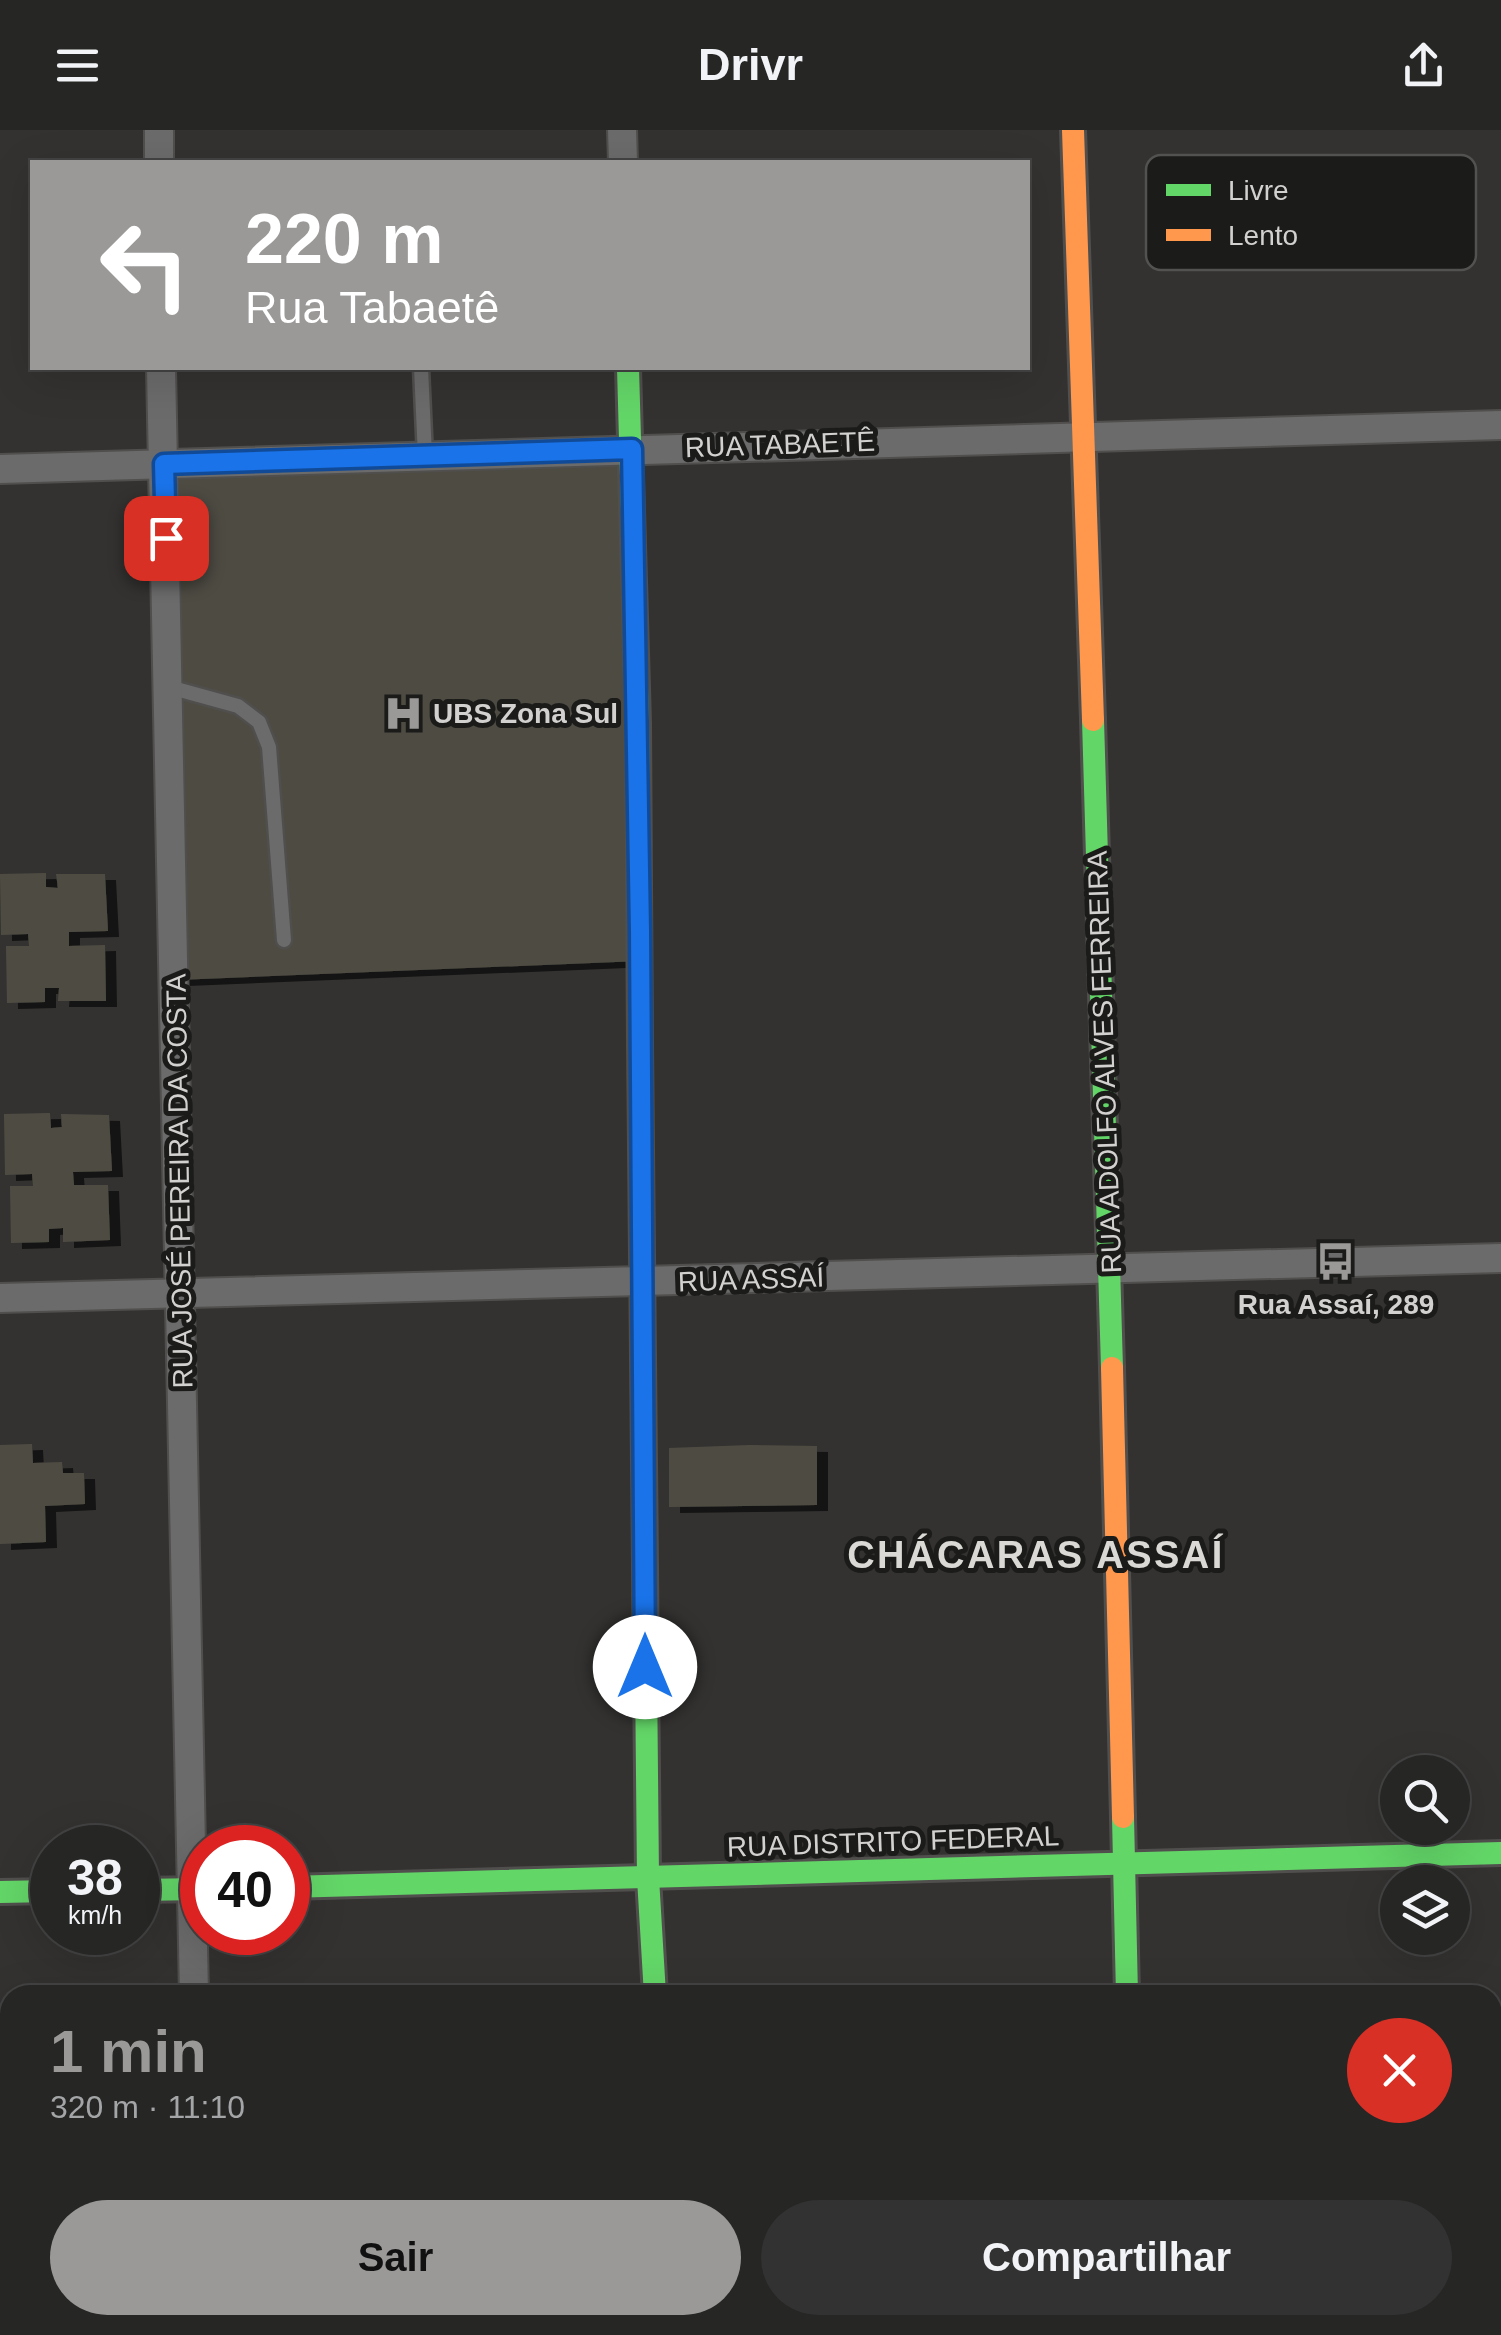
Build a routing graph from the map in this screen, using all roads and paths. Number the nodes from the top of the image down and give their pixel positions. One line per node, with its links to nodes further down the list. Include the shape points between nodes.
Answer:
1 (159, 130): 4 (street)
2 (622, 130): 5 (street)
3 (1073, 130): 10 (street, RUA ADOLFO ALVES FERREIRA)
4 (159, 160)
5 (622, 160)
6 (162, 370): 13 (street, RUA JOSÉ PEREIRA DA COSTA)
7 (421, 370): 12 (lane)
8 (628, 370): 11 (street)
9 (1501, 424): 10 (street, RUA TABAETÊ)
10 (1082, 436): 11 (street, RUA TABAETÊ); 18 (street, RUA ADOLFO ALVES FERREIRA)
11 (632, 449): 12 (street, RUA TABAETÊ); 19 (street)
12 (425, 456): 13 (street, RUA TABAETÊ)
13 (164, 464): 14 (street, RUA TABAETÊ); 15 (street, RUA JOSÉ PEREIRA DA COSTA)
14 (0, 469)
15 (169, 687): 16 (lane, via 238,706 259,722 270,747); 20 (street, RUA JOSÉ PEREIRA DA COSTA)
16 (284, 940)
17 (1501, 1258): 18 (street, RUA ASSAÍ)
18 (1110, 1269): 19 (street, RUA ASSAÍ); 24 (street, RUA ADOLFO ALVES FERREIRA)
19 (643, 1282): 20 (street, RUA ASSAÍ); 25 (street)
20 (182, 1296): 21 (street, RUA ASSAÍ); 22 (street, RUA JOSÉ PEREIRA DA COSTA)
21 (0, 1298)
22 (195, 1825)
23 (1501, 1854): 24 (street, RUA DISTRITO FEDERAL)
24 (1122, 1864): 25 (street, RUA DISTRITO FEDERAL); 32 (street, RUA ADOLFO ALVES FERREIRA)
25 (648, 1878): 26 (street, RUA DISTRITO FEDERAL); 31 (street)
26 (310, 1886)
27 (0, 1892): 28 (street)
28 (30, 1892)
29 (195, 1955): 30 (street, RUA JOSÉ PEREIRA DA COSTA)
30 (194, 1985)
31 (653, 1985)
32 (1127, 1985)

